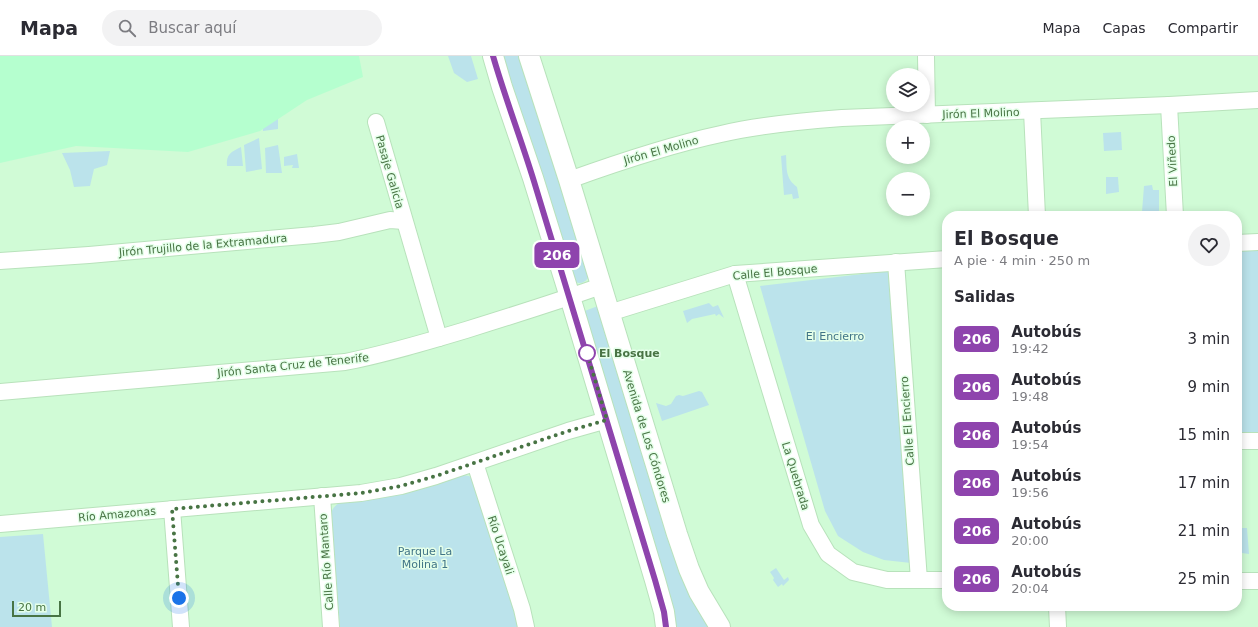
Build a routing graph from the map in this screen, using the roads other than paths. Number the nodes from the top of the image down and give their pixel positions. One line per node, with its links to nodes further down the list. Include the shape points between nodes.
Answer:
1 (493, 56): 20 (street)
2 (529, 56): 9 (street, Avenida de Los Cóndores)
3 (926, 56): 7 (street)
4 (1258, 100): 5 (street, Jirón El Molino)
5 (1169, 105): 6 (street, Jirón El Molino); 11 (street, El Viñedo)
6 (1032, 110): 7 (street, Jirón El Molino); 10 (street)
7 (927, 115): 9 (street, Jirón El Molino, via 842,118 760,126 658,150)
8 (376, 122): 12 (street, Pasaje Galicia)
9 (569, 180): 19 (street, Avenida de Los Cóndores)
10 (1037, 211)
11 (1175, 211)
12 (404, 221): 16 (street, Jirón Trujillo de la Extramadura, via 390,220 314,235); 22 (street, Pasaje Galicia)
13 (1258, 242): 14 (street)
14 (1242, 243)
15 (942, 260): 17 (street, Calle El Bosque)
16 (0, 261)
17 (896, 262): 18 (street, Calle El Bosque); 31 (street, Calle El Encierro)
18 (735, 274): 21 (street, Calle El Bosque); 31 (street, La Quebrada, via 812,525 828,554 853,572 887,580)
19 (601, 286): 20 (street, Jirón Santa Cruz de Tenerife); 21 (street, Avenida de Los Cóndores)
20 (570, 297): 22 (street, Jirón Santa Cruz de Tenerife); 24 (street)
21 (609, 313): 40 (street, Avenida de Los Cóndores, via 689,569 699,592)
22 (439, 338): 23 (street, Jirón Santa Cruz de Tenerife, via 345,362)
23 (0, 392)
24 (607, 420): 27 (street, Río Amazonas); 39 (street, via 655,580)
25 (1242, 441): 26 (street)
26 (1258, 441)
27 (475, 463): 28 (street, Río Amazonas, via 401,486); 38 (street, Río Ucayali)
28 (322, 496): 29 (street, Río Amazonas); 37 (street, Calle Río Mantaro)
29 (172, 509): 30 (street, Río Amazonas); 36 (street)
30 (0, 524)
31 (919, 580): 32 (street, La Quebrada)
32 (942, 580)
33 (1242, 581): 34 (street)
34 (1258, 581)
35 (1057, 611): 41 (street)
36 (181, 627)
37 (331, 627)
38 (526, 627)
39 (666, 627)
40 (720, 627)
41 (1058, 627)

